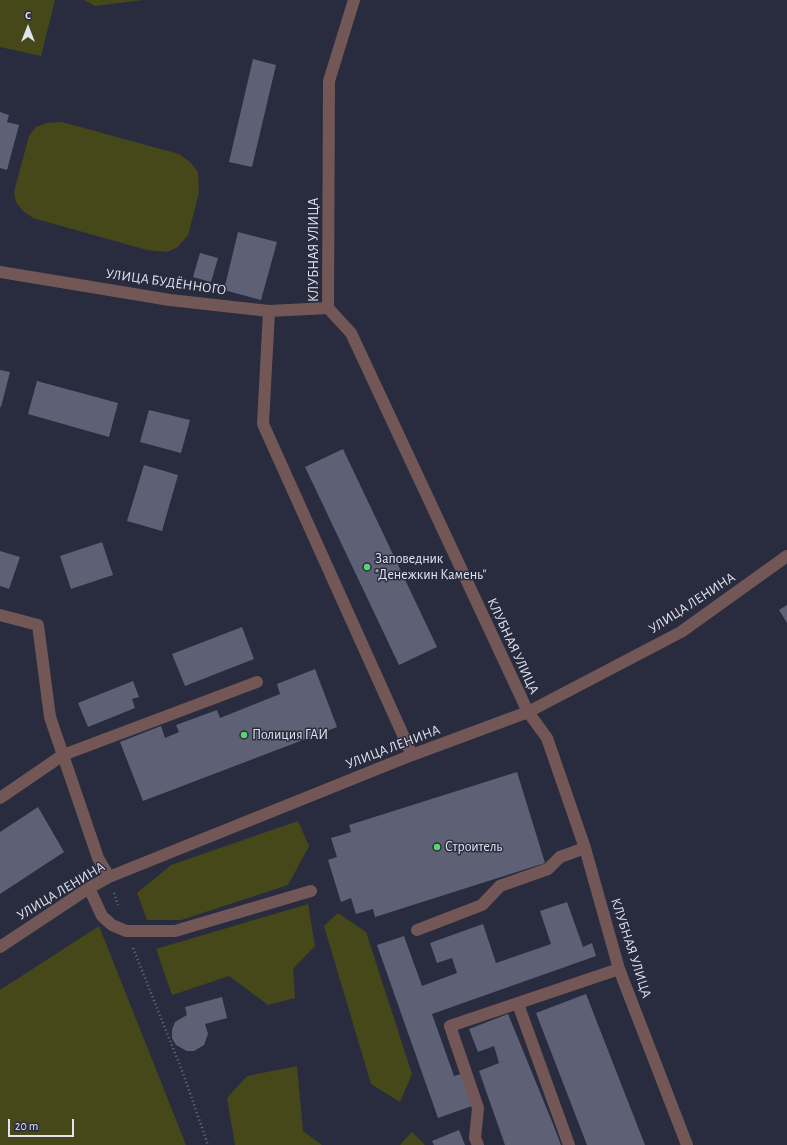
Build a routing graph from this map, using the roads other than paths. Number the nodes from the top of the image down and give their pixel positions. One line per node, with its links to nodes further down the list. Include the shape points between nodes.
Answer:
1 (354, 0): 3 (street, КЛУБНАЯ УЛИЦА, via 329,81)
2 (0, 272): 4 (street, УЛИЦА БУДЁННОГО, via 170,300)
3 (328, 308): 4 (street, УЛИЦА БУДЁННОГО); 8 (street, КЛУБНАЯ УЛИЦА, via 351,333)
4 (269, 311): 10 (street, via 264,424)
5 (787, 556): 8 (street, УЛИЦА ЛЕНИНА, via 681,632)
6 (0, 615): 9 (street, via 38,625 50,717)
7 (257, 682): 9 (street)
8 (528, 712): 10 (street, УЛИЦА ЛЕНИНА); 12 (street, КЛУБНАЯ УЛИЦА, via 547,738)
9 (63, 755): 11 (street); 13 (street, via 98,858)
10 (412, 755): 13 (street, УЛИЦА ЛЕНИНА)
11 (0, 798)
12 (586, 848): 16 (street, via 560,857 548,869 500,886 482,905); 18 (street, КЛУБНАЯ УЛИЦА)
13 (109, 877): 14 (street, УЛИЦА ЛЕНИНА)
14 (89, 888): 15 (street, via 102,916 112,925 126,931 175,931); 17 (street, УЛИЦА ЛЕНИНА)
15 (311, 891)
16 (417, 930)
17 (0, 947)
18 (619, 969): 19 (street); 22 (street, КЛУБНАЯ УЛИЦА)
19 (518, 1004): 20 (street, via 450,1026 478,1108 475,1138); 21 (street)
20 (478, 1145)
21 (569, 1145)
22 (687, 1145)

